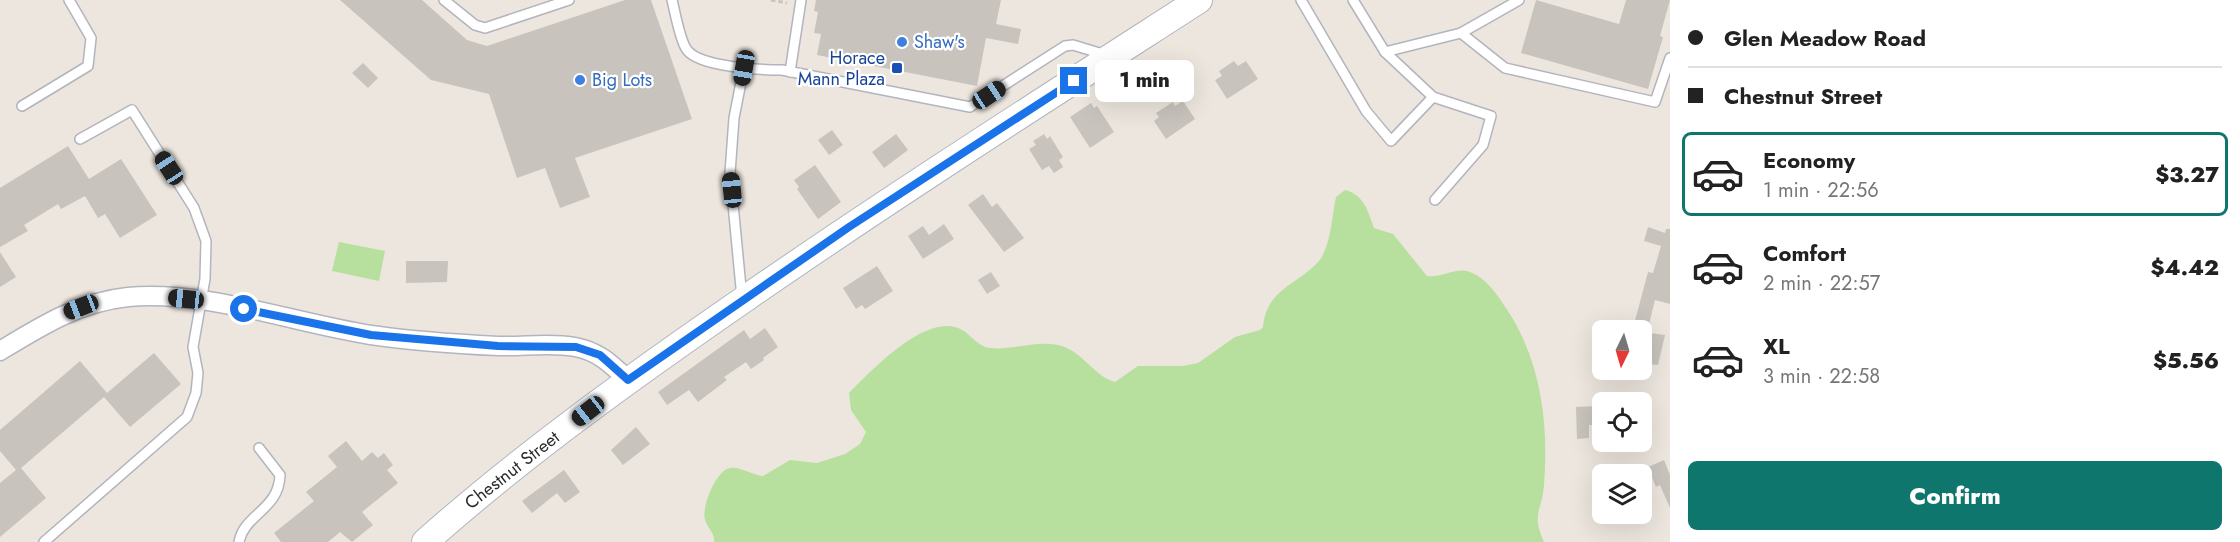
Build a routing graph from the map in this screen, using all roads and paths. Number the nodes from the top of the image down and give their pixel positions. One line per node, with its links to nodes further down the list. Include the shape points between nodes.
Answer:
1 (69, 0): 17 (lane, via 91,38 88,66)
2 (444, 0): 3 (lane, via 475,25 485,28)
3 (569, 0)
4 (672, 0): 14 (lane, via 686,49 698,59)
5 (801, 0): 15 (lane)
6 (1199, 0): 12 (main road, Chestnut Street)
7 (1301, 0): 16 (lane, via 1366,111 1391,141)
8 (1353, 0): 11 (lane)
9 (1519, 0): 10 (lane)
10 (1461, 33): 11 (lane); 13 (lane, via 1505,68 1655,102)
11 (1385, 52): 16 (lane)
12 (1111, 57): 15 (lane, via 1065,46 970,107); 20 (main road, Chestnut Street)
13 (1670, 58)
14 (744, 68): 15 (lane); 20 (lane, via 734,118 730,173)
15 (790, 72)
16 (1433, 97): 19 (lane, via 1491,116 1483,145)
17 (22, 106)
18 (80, 139): 21 (lane, via 132,110 202,223 207,254)
19 (1435, 200)
20 (743, 300): 23 (main road, Chestnut Street)
21 (201, 301): 22 (street, via 153,296 92,303 45,322); 23 (street, via 371,335 498,346 576,347 600,355); 25 (lane, via 194,347 196,393 187,417)
22 (0, 351)
23 (628, 380): 27 (main road, Chestnut Street)
24 (259, 448): 26 (lane, via 280,475 280,483 277,495 245,529)
25 (44, 542)
26 (239, 542)
27 (425, 542)

